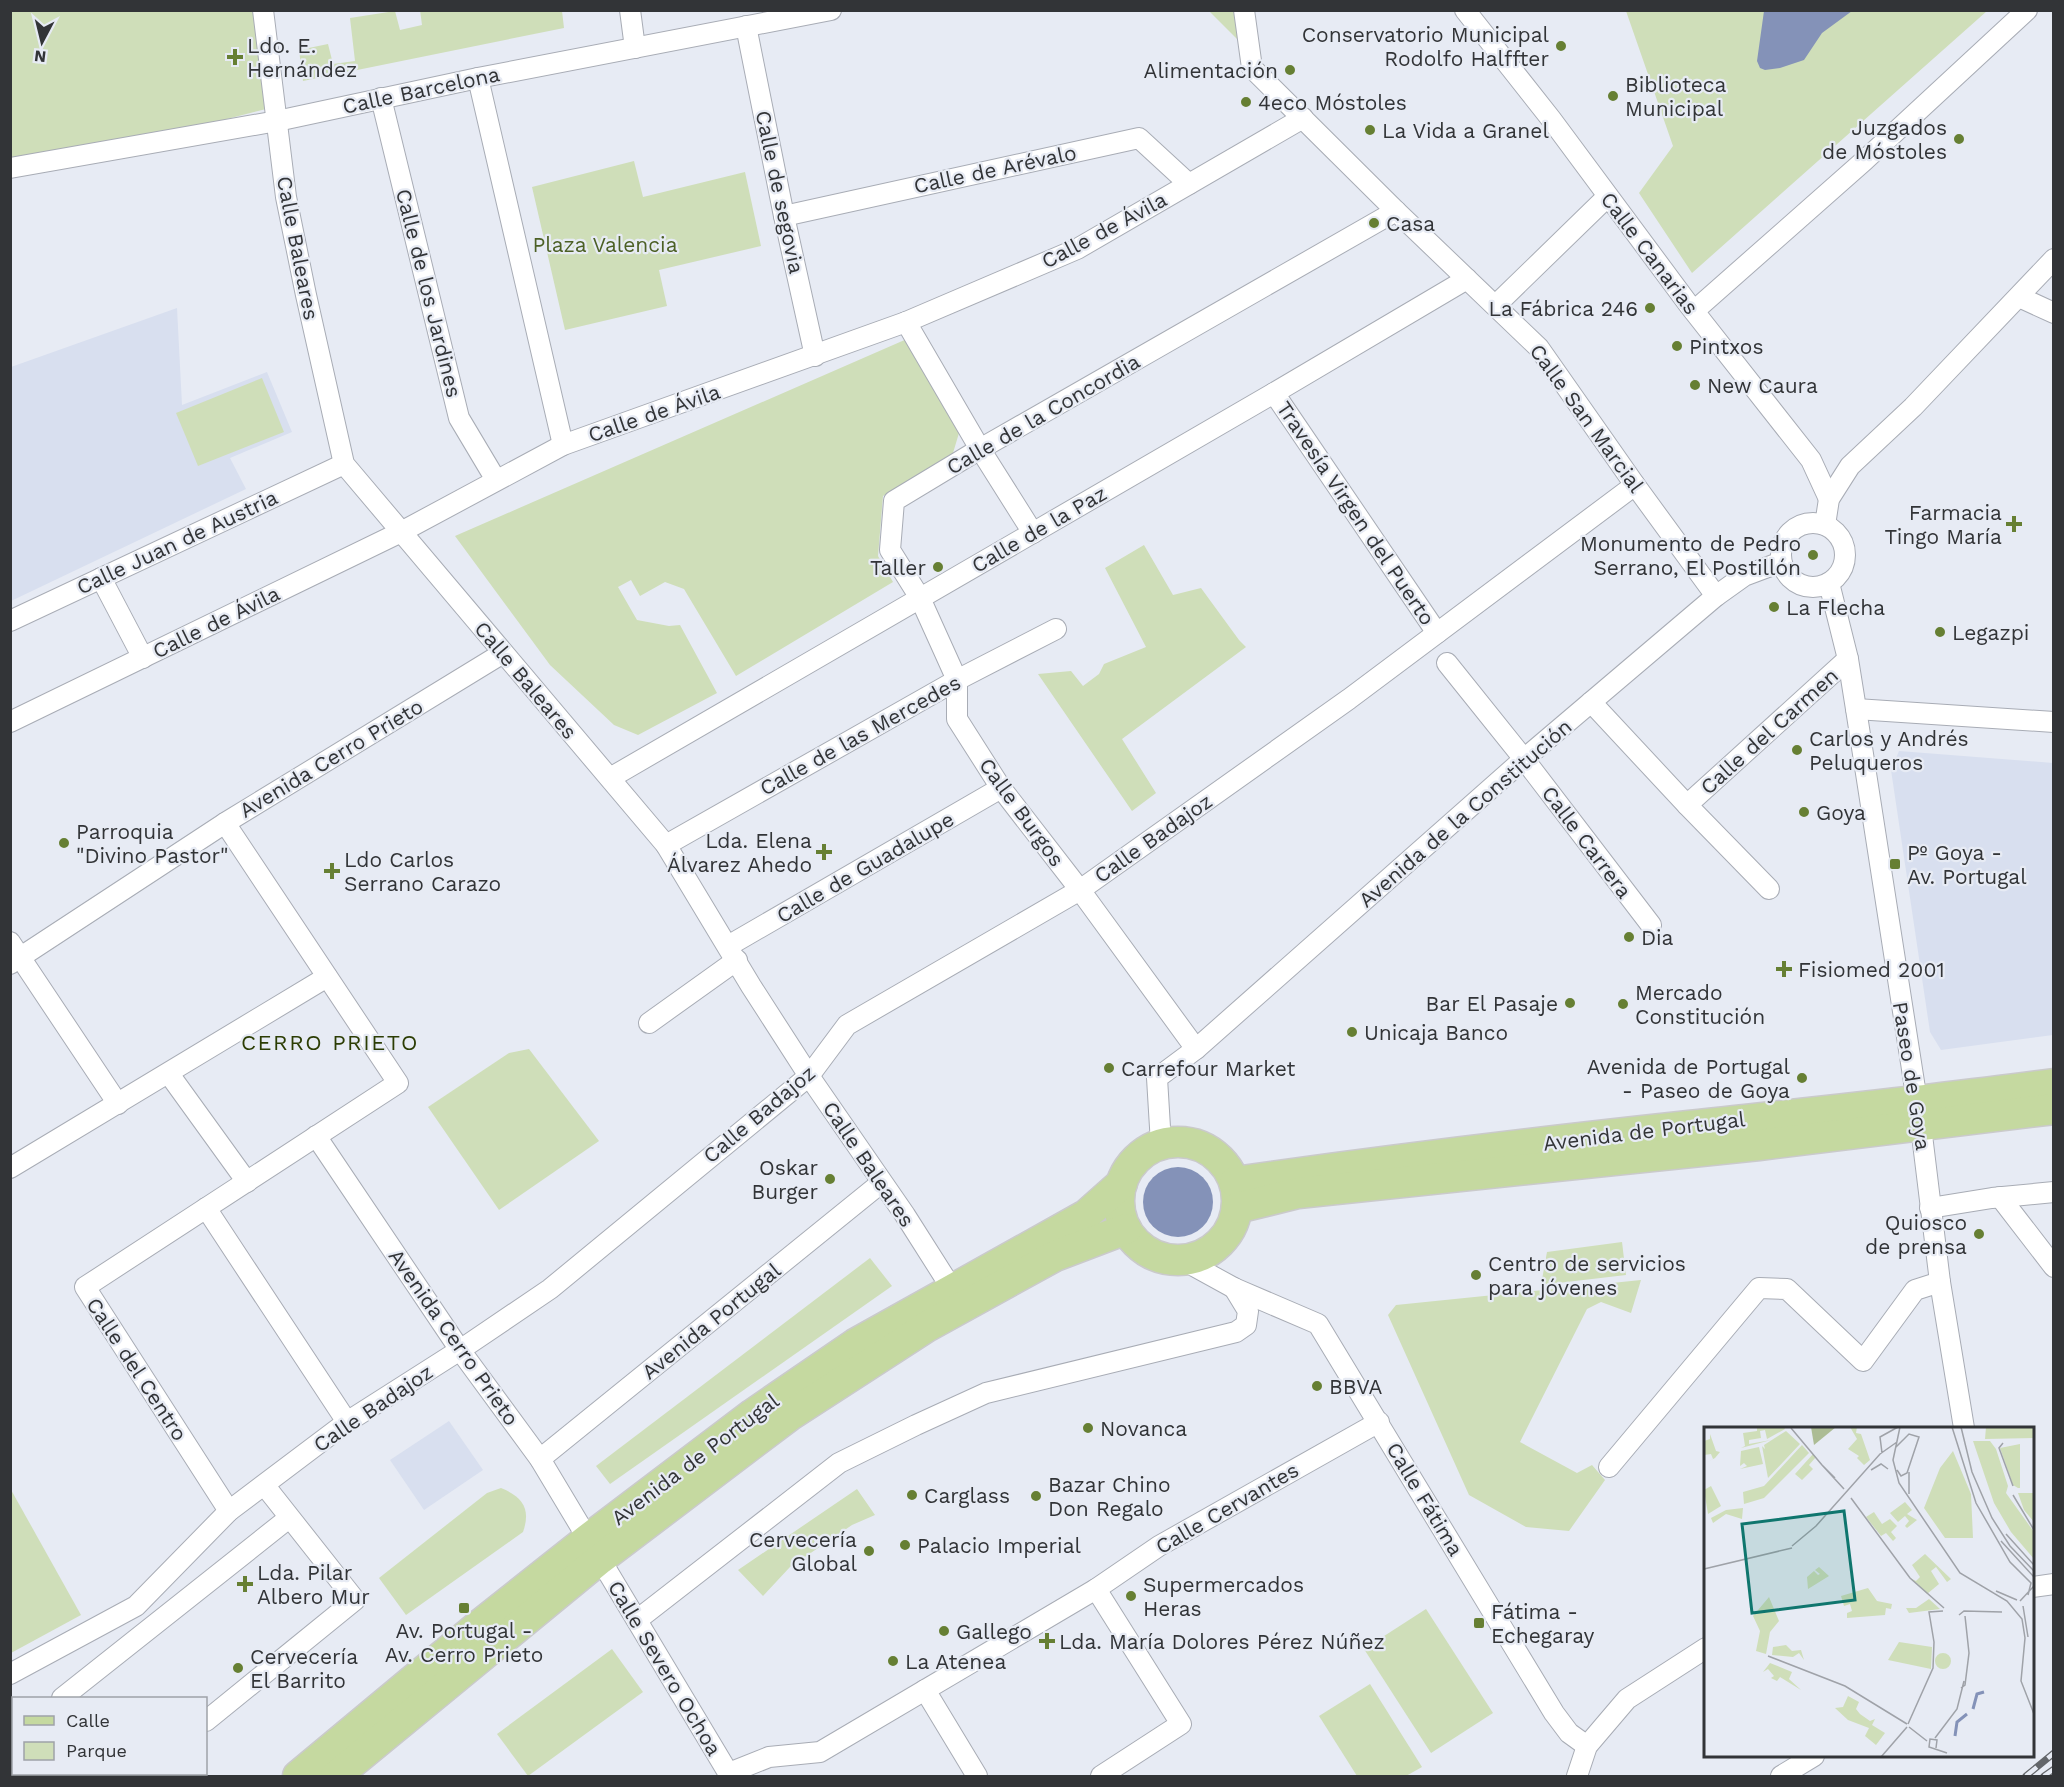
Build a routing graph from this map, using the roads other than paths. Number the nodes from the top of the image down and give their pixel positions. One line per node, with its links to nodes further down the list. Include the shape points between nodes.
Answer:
1 (263, 10): 12 (street, Calle Baleares)
2 (630, 10): 8 (street)
3 (831, 10): 7 (street, Calle Barcelona)
4 (1244, 10): 11 (street, Calle San Marcial, via 1252,68)
5 (1464, 10): 15 (street, Calle Canarias)
6 (2027, 10): 22 (street)
7 (746, 26): 8 (street, Calle Barcelona); 17 (street, Calle de segovia)
8 (635, 48): 9 (street, Calle Barcelona)
9 (478, 78): 10 (street, Calle Barcelona); 27 (street)
10 (381, 98): 12 (street, Calle Barcelona); 30 (street, Calle de los Jardines, via 459,418)
11 (1303, 118): 14 (street, Calle de Ávila); 16 (street, Calle San Marcial)
12 (277, 121): 13 (street, Calle Barcelona); 29 (street, Calle Baleares, via 289,208)
13 (10, 168)
14 (1189, 184): 17 (street, Calle de Arévalo, via 1138,138); 24 (street, Calle de Ávila, via 1077,249)
15 (1607, 196): 21 (street); 22 (street, Calle Canarias)
16 (1396, 211): 19 (street, Calle San Marcial); 28 (street, Calle de la Concordia)
17 (784, 216): 25 (street, Calle de segovia)
18 (2054, 259): 20 (street)
19 (1467, 279): 21 (street, Calle San Marcial); 26 (street, Calle de la Paz)
20 (2019, 297): 23 (street); 32 (street, via 1850,466)
21 (1496, 305): 31 (street, Calle San Marcial, via 1539,348)
22 (1694, 311): 32 (street, Calle Canarias, via 1811,460)
23 (2054, 313)
24 (906, 322): 25 (street, Calle de Ávila); 28 (street)
25 (815, 356): 27 (street, Calle de Ávila)
26 (1274, 393): 35 (street, Calle de la Paz); 43 (street, Travesía Virgen del Puerto)
27 (563, 445): 30 (street, Calle de Ávila)
28 (980, 449): 35 (street); 40 (street, Calle de la Concordia, via 894,501 890,550)
29 (344, 464): 34 (street, Calle Baleares); 37 (street, Calle Juan de Austria)
30 (496, 480): 34 (street, Calle de Ávila)
31 (1635, 485): 39 (street, Calle San Marcial); 43 (street, Calle Badajoz)
32 (1829, 499): 33 (street)
33 (1825, 525): 36 (street, via 1813,523 1792,531 1781,550); 38 (street, via 1838,534 1846,552 1844,567)
34 (401, 532): 44 (street, Calle Baleares); 45 (street, Calle de Ávila)
35 (1033, 533): 40 (street, Calle de la Paz)
36 (1781, 562): 38 (street, via 1785,572 1803,586 1815,588); 39 (street, Avenida de la Constitución, via 1744,576)
37 (101, 579): 41 (street, Calle Juan de Austria); 45 (street)
38 (1829, 583): 46 (street, Paseo de Goya)
39 (1716, 596): 49 (street, Avenida de la Constitución)
40 (920, 598): 48 (street, Calle de la Concordia); 55 (street, Calle de la Paz)
41 (10, 621)
42 (1056, 629): 48 (street, Calle de las Mercedes)
43 (1437, 633): 61 (street, Calle Badajoz)
44 (503, 653): 55 (street, Calle Baleares); 58 (street, Avenida Cerro Prieto)
45 (143, 658): 52 (street, Calle de Ávila)
46 (1848, 659): 50 (street, Paseo de Goya); 57 (street, Calle del Carmen)
47 (1446, 663): 54 (street, Calle Carrera)
48 (957, 680): 51 (street, Calle de la Concordia); 59 (street, Calle de las Mercedes)
49 (1591, 702): 54 (street, Avenida de la Constitución); 57 (street, Calle del Carmen)
50 (1856, 709): 53 (street); 73 (street, Paseo de Goya)
51 (957, 719): 56 (street, Calle Burgos)
52 (10, 722)
53 (2054, 722)
54 (1524, 759): 62 (street, Calle Carrera); 67 (street, Avenida de la Constitución)
55 (610, 778): 59 (street, Calle Baleares)
56 (1001, 788): 61 (street, Calle Burgos); 63 (street, Calle de Guadalupe)
57 (1687, 805): 60 (street)
58 (225, 823): 64 (street, Avenida Cerro Prieto); 65 (street)
59 (666, 845): 63 (street, Calle Baleares)
60 (1769, 889)
61 (1080, 890): 67 (street, Calle Burgos); 69 (street, Calle Badajoz, via 847,1025)
62 (1651, 925)
63 (732, 953): 66 (street, Calle de Guadalupe); 69 (street, Calle Baleares)
64 (14, 954): 71 (street)
65 (327, 977): 68 (street); 74 (street, via 398,1083)
66 (649, 1023)
67 (1196, 1048): 75 (street, Avenida de la Constitución, via 1157,1078)
68 (169, 1074): 71 (street); 77 (street)
69 (809, 1076): 78 (street, Calle Baleares); 91 (street, Calle Badajoz, via 550,1289)
70 (2054, 1084): 73 (main road, Avenida de Portugal)
71 (118, 1104): 76 (street)
72 (2054, 1109): 73 (main road, Avenida de Portugal)
73 (1919, 1114): 81 (main road, Avenida de Portugal, via 1759,1145); 84 (street, Paseo de Goya)
74 (316, 1136): 77 (street); 91 (street, Avenida Cerro Prieto)
75 (1161, 1144): 79 (main road, via 1143,1153); 81 (main road, via 1185,1142 1209,1150 1225,1164)
76 (10, 1168)
77 (247, 1182): 83 (street)
78 (881, 1183): 90 (street, Calle Baleares); 95 (street, Avenida Portugal)
79 (1122, 1183): 85 (main road, via 1120,1215); 90 (main road, Avenida de Portugal, via 1086,1215)
80 (2054, 1192): 82 (street)
81 (1236, 1195): 86 (main road, via 1230,1230 1217,1246)
82 (2001, 1197): 84 (street); 87 (street)
83 (206, 1208): 92 (street); 98 (street, Calle del Centro, via 85,1287)
84 (1930, 1208): 88 (street, Paseo de Goya)
85 (1126, 1229): 86 (main road, via 1146,1251 1162,1258); 100 (main road, Avenida de Portugal, via 1054,1256 928,1326)
86 (1183, 1260): 89 (street, Calle Fátima)
87 (2054, 1267)
88 (1940, 1282): 94 (street, Paseo de Goya); 96 (street, via 1916,1290 1863,1361 1787,1289 1759,1288)
89 (1234, 1288): 93 (street, Calle Fátima, via 1318,1324); 104 (street, via 1248,1311 1246,1325 1236,1332 986,1393 916,1425 839,1463)
90 (952, 1289): 100 (main road, Avenida de Portugal, via 855,1344 753,1414)
91 (460, 1350): 92 (street, Calle Badajoz); 95 (street, Avenida Cerro Prieto)
92 (347, 1422): 97 (street, Calle Badajoz)
93 (1379, 1422): 103 (street, Calle Cervantes, via 1159,1546); 110 (street, Calle Fátima, via 1554,1713 1569,1733)
94 (1964, 1427)
95 (540, 1459): 100 (street, Avenida Cerro Prieto)
96 (1609, 1467)
97 (265, 1486): 98 (street, Calle Badajoz); 99 (street)
98 (229, 1511): 106 (street, Calle Badajoz, via 136,1606)
99 (290, 1518): 108 (street); 109 (street, via 355,1600)
100 (594, 1549): 104 (street, Calle Severo Ochoa); 113 (main road, Avenida de Portugal, via 477,1627); 114 (main road, Avenida de Portugal)
101 (2054, 1584): 102 (street)
102 (2034, 1587)
103 (1096, 1589): 107 (street, Calle Cervantes); 116 (street, via 1181,1724)
104 (637, 1620): 112 (street, Calle Severo Ochoa)
105 (1704, 1649): 110 (street, via 1626,1699)
106 (10, 1674)
107 (925, 1690): 112 (street, Calle Cervantes, via 820,1752 769,1757); 115 (street)
108 (63, 1697)
109 (207, 1720)
110 (1587, 1746): 117 (street)
111 (1811, 1757): 118 (street)
112 (729, 1775)
113 (298, 1776)
114 (336, 1776)
115 (977, 1776)
116 (1101, 1776)
117 (1577, 1776)
118 (1781, 1776)

